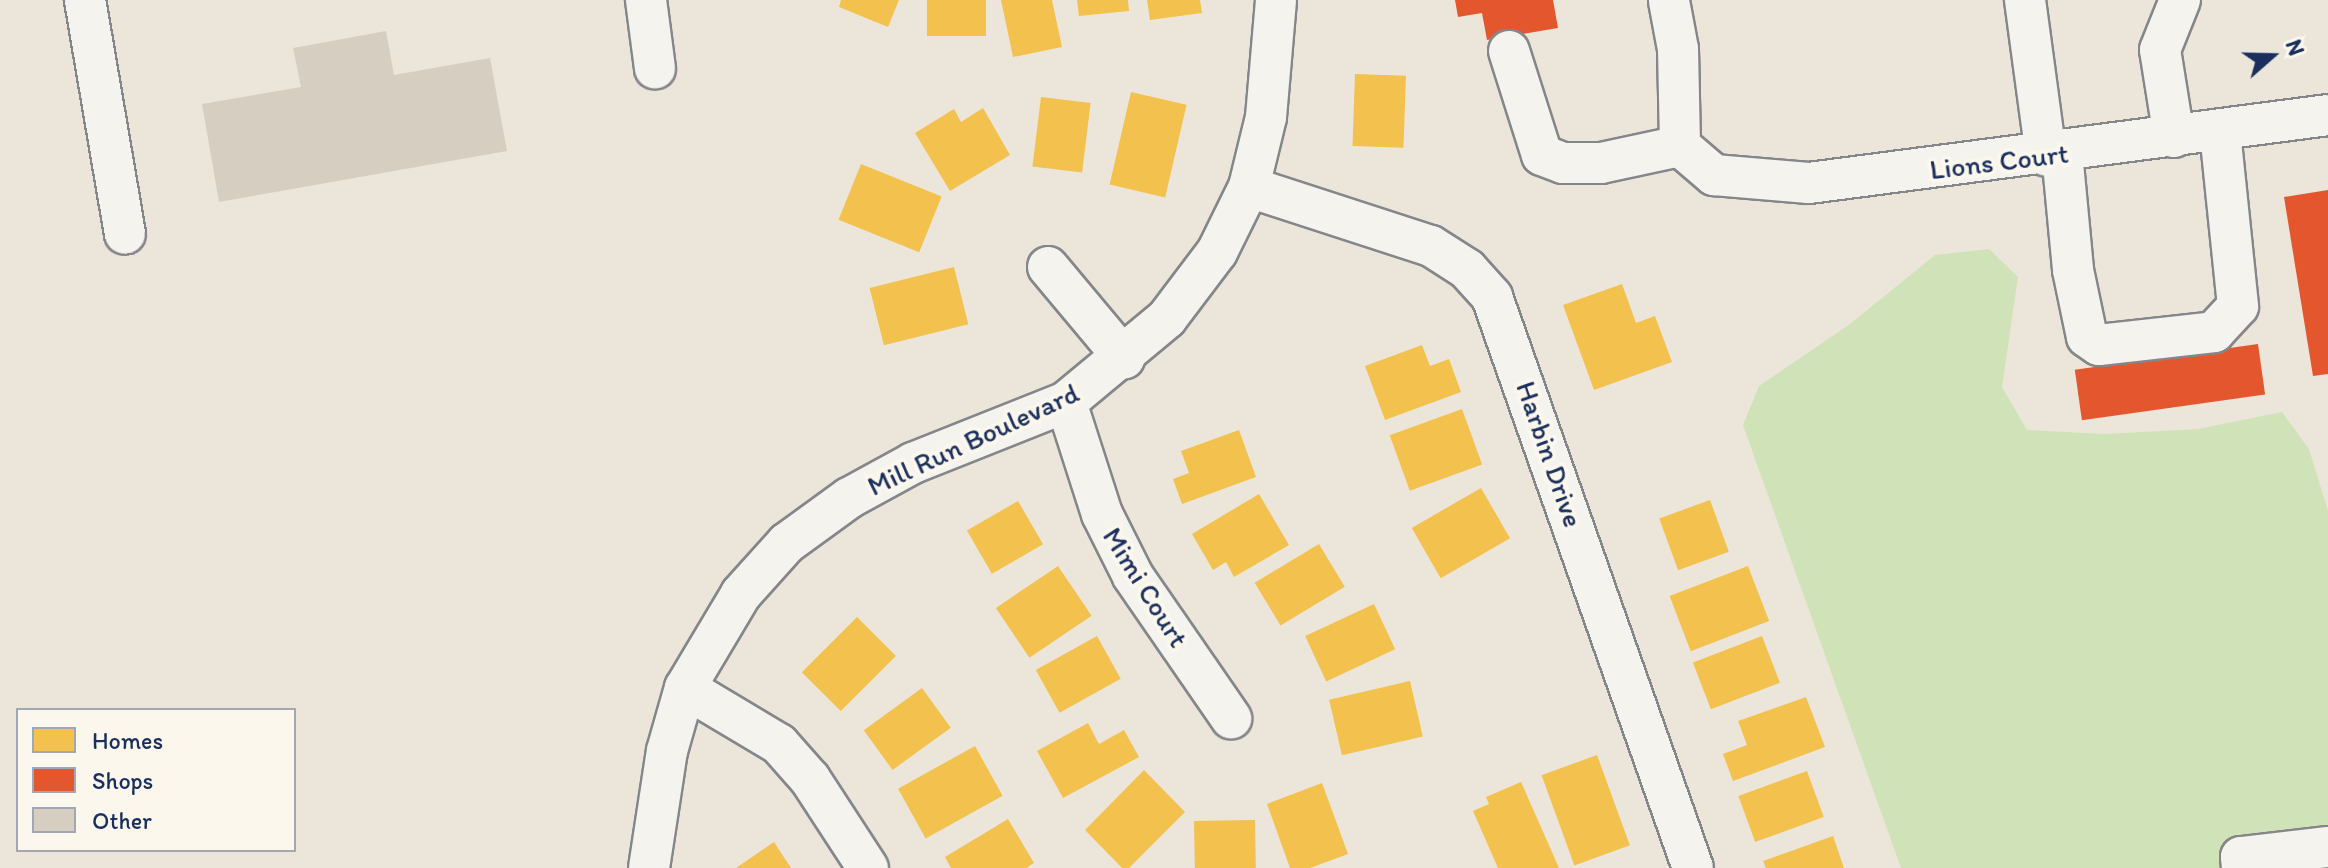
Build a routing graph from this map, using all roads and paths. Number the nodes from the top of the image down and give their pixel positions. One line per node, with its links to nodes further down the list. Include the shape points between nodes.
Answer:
1 (85, 0): 15 (street)
2 (646, 0): 8 (street)
3 (1276, 0): 14 (street, Mill Run Boulevard, via 1266,117)
4 (2025, 0): 13 (street)
5 (2180, 0): 11 (street, via 2160,50)
6 (1669, 1): 12 (street, via 1678,49)
7 (1509, 51): 12 (street, via 1542,155 1563,163 1601,163)
8 (655, 68)
9 (2328, 115): 10 (street, Lions Court)
10 (2220, 131): 11 (street, Lions Court); 13 (street, via 2238,306 2214,332 2099,345 2087,337)
11 (2174, 137): 13 (street, Lions Court)
12 (1680, 146): 13 (street, Lions Court, via 1714,175 1766,183)
13 (2054, 155)
14 (1249, 187): 17 (street, Mill Run Boulevard, via 1217,252 1167,318); 24 (street, Harbin Drive, via 1431,246 1467,269 1492,297)
15 (125, 234)
16 (1048, 267): 17 (street)
17 (1124, 358): 18 (street, Mill Run Boulevard)
18 (1066, 402): 19 (street, Mill Run Boulevard, via 913,463 849,498 787,543 741,594); 20 (street, Mimi Court, via 1102,514 1133,576)
19 (685, 688): 22 (street, Mill Run Boulevard, via 667,751); 23 (street, via 779,744 810,779)
20 (1231, 718)
21 (2328, 848): 25 (street, via 2241,857)
22 (649, 868)
23 (868, 868)
24 (1693, 868)
25 (2242, 868)

